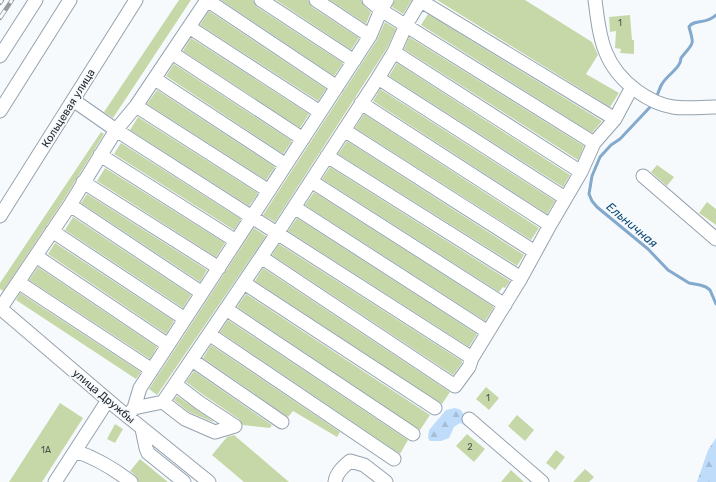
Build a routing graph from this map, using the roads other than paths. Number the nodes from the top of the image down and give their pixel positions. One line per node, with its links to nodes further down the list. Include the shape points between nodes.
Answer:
1 (36, 0): 16 (street)
2 (70, 0): 26 (street)
3 (136, 0): 22 (street, Кольцевая улица)
4 (207, 0): 12 (street); 20 (street)
5 (261, 0): 17 (street)
6 (316, 0): 13 (street)
7 (369, 0): 10 (street)
8 (421, 0): 11 (street); 28 (street)
9 (595, 0): 21 (street, via 599,30 606,52 614,70)
10 (384, 5): 11 (street); 13 (street)
11 (406, 24): 14 (street); 32 (street)
12 (189, 27): 15 (street); 27 (street)
13 (370, 36): 17 (street)
14 (394, 52): 19 (street); 36 (street)
15 (172, 53): 18 (street); 31 (street)
16 (0, 56)
17 (354, 61): 20 (street)
18 (155, 78): 24 (street); 35 (street)
19 (378, 78): 23 (street); 41 (street)
20 (337, 87): 27 (street)
21 (632, 87): 25 (street, via 663,104 678,107); 28 (street)
22 (73, 100): 29 (street); 44 (street, Кольцевая улица)
23 (361, 103): 30 (street); 46 (street)
24 (136, 106): 29 (street); 40 (street)
25 (716, 107)
26 (0, 111)
27 (320, 112): 31 (street)
28 (615, 119): 32 (street)
29 (116, 130): 33 (street); 45 (street)
30 (344, 130): 34 (street); 51 (street)
31 (303, 139): 35 (street)
32 (594, 143): 36 (street)
33 (100, 154): 39 (street); 50 (street)
34 (327, 156): 38 (street); 55 (street)
35 (286, 165): 40 (street)
36 (581, 172): 41 (street)
37 (643, 176): 49 (street)
38 (311, 181): 43 (street); 59 (street)
39 (83, 182): 42 (street); 54 (street)
40 (269, 191): 45 (street)
41 (565, 198): 46 (street)
42 (70, 205): 47 (street); 58 (street)
43 (294, 207): 48 (street); 63 (street)
44 (0, 216)
45 (252, 216): 48 (street); 50 (street)
46 (550, 225): 51 (street)
47 (52, 232): 52 (street); 62 (street)
48 (278, 232): 53 (street); 66 (street)
49 (716, 239)
50 (236, 242): 54 (street)
51 (535, 252): 55 (street)
52 (36, 256): 56 (street); 65 (street)
53 (261, 257): 57 (street); 66 (street, via 455,386)
54 (219, 268): 58 (street)
55 (521, 278): 59 (street)
56 (18, 282): 60 (street); 68 (street)
57 (244, 283): 61 (street); 72 (street)
58 (202, 293): 62 (street)
59 (505, 305): 63 (street)
60 (0, 308): 70 (street, улица Дружбы)
61 (226, 309): 64 (street); 77 (street)
62 (186, 319): 65 (street)
63 (488, 332): 66 (street)
64 (209, 334): 67 (street); 80 (street)
65 (168, 345): 68 (street)
66 (472, 358)
67 (192, 360): 69 (street); 75 (street)
68 (152, 370): 73 (street, via 140,388)
69 (175, 384): 71 (street); 71 (street, via 200,404 235,426 215,432 185,419)
70 (108, 400): 73 (street, улица Дружбы); 78 (street)
71 (163, 402): 73 (street)
72 (435, 408)
73 (130, 412): 76 (street, улица Дружбы)
74 (469, 419): 88 (street)
75 (282, 422)
76 (142, 429): 79 (street, улица Дружбы); 81 (street, via 148,453)
77 (413, 434)
78 (74, 451): 84 (street); 85 (street, via 100,461)
79 (174, 454): 81 (street); 83 (street, улица Дружбы)
80 (394, 459)
81 (164, 466): 86 (street)
82 (381, 478): 87 (street, via 364,464 350,462 336,476)
83 (202, 480)
84 (55, 482)
85 (131, 482)
86 (184, 482)
87 (335, 482)
88 (542, 482)

